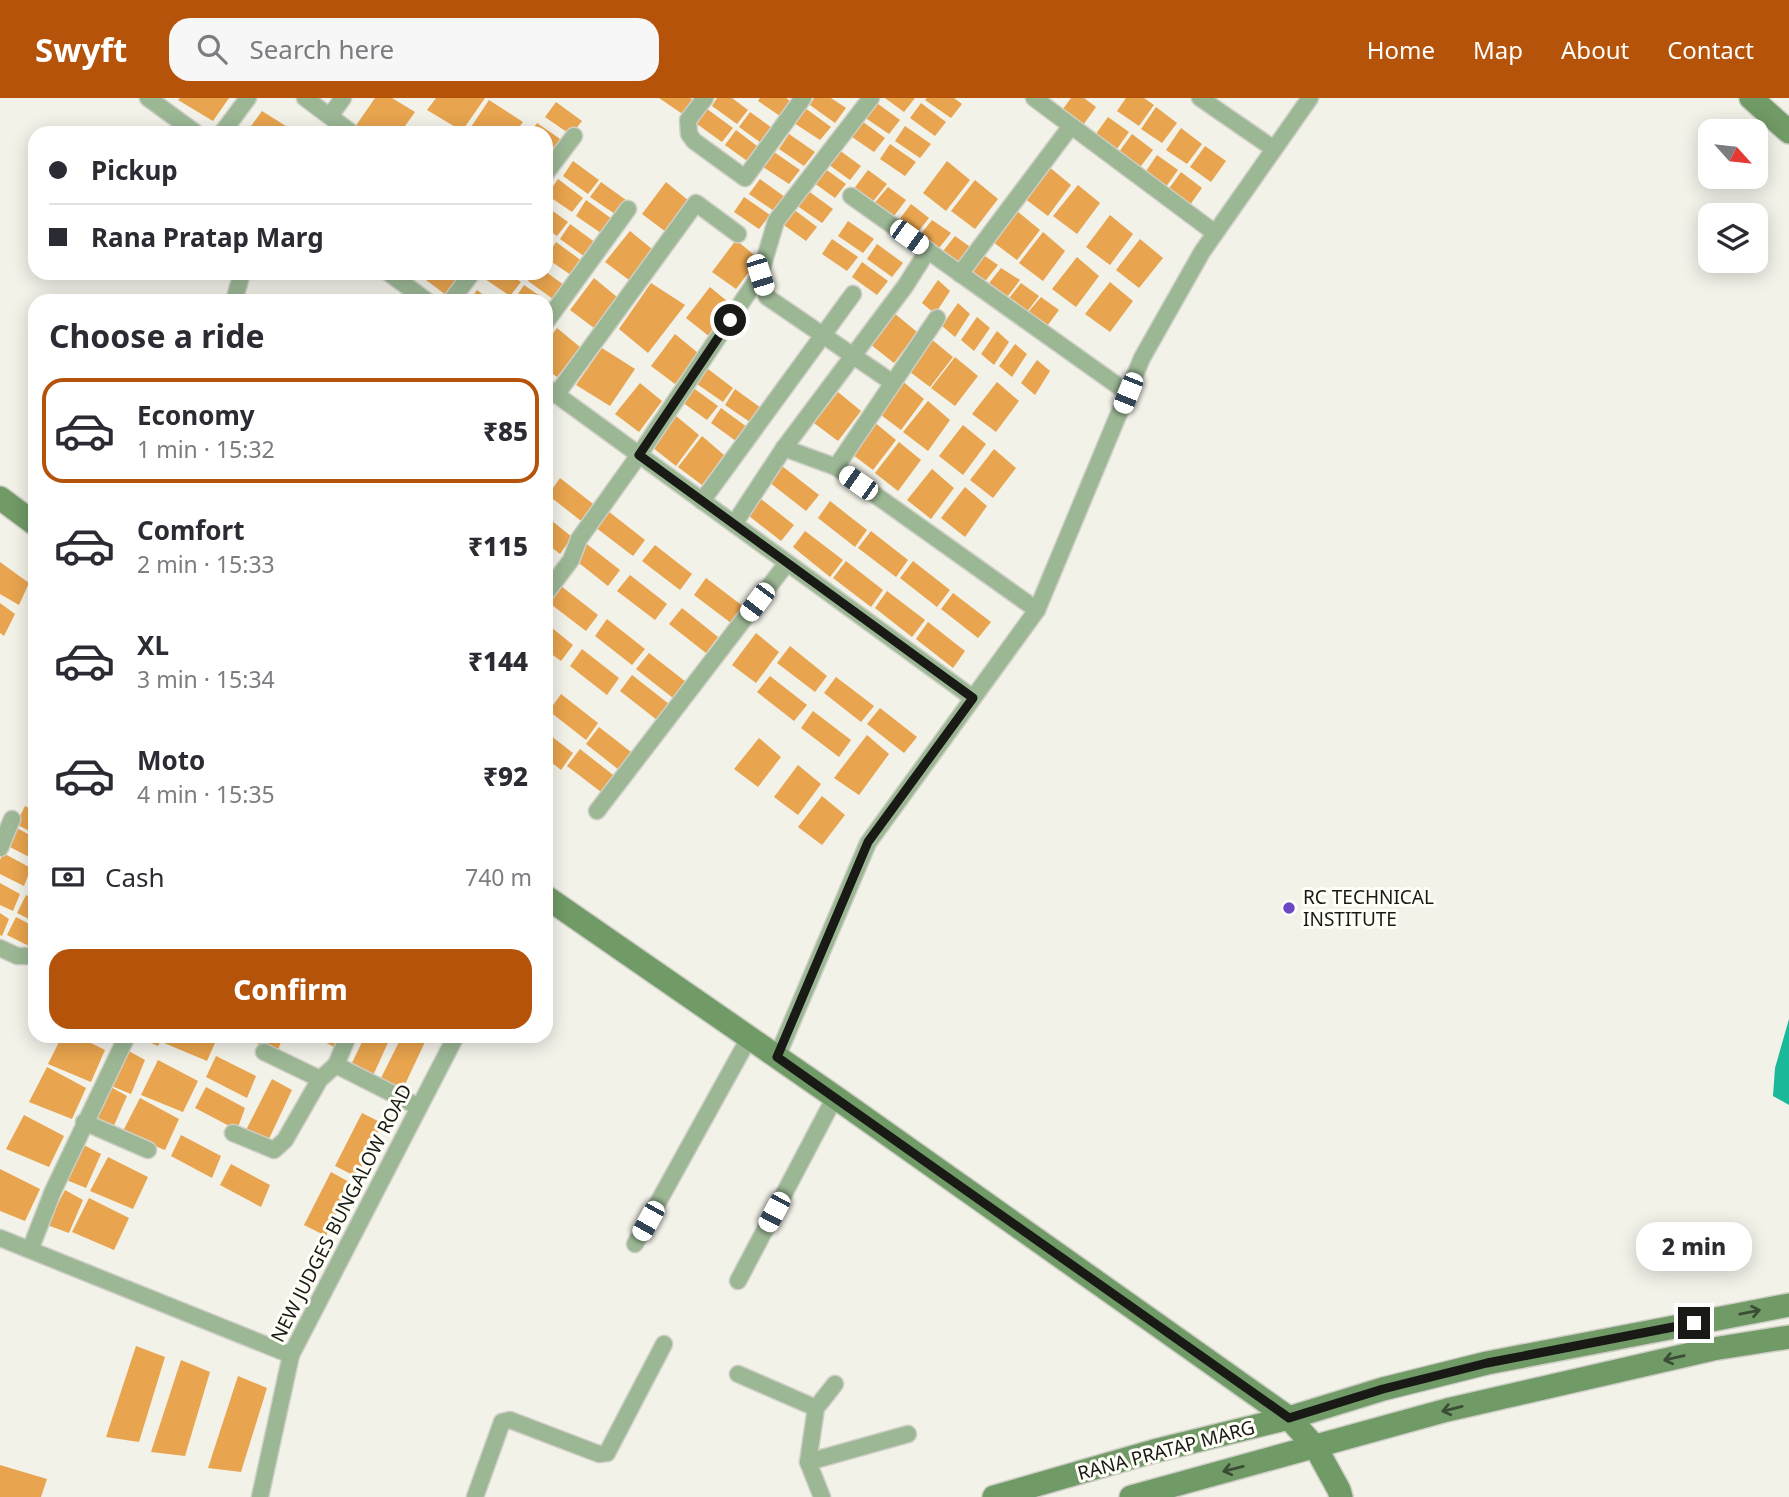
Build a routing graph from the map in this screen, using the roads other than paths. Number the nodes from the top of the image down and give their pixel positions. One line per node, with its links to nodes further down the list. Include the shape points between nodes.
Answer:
1 (148, 98): 13 (street)
2 (248, 98): 14 (street)
3 (305, 98): 12 (street)
4 (343, 98): 12 (street)
5 (705, 98): 6 (street, via 688,120 689,134 745,178)
6 (803, 98)
7 (871, 98): 27 (street, via 776,221)
8 (1034, 98): 16 (street)
9 (1200, 98): 19 (street)
10 (1310, 98): 19 (street)
11 (1751, 98): 17 (main road)
12 (330, 116): 15 (street)
13 (186, 126)
14 (227, 126)
15 (343, 126)
16 (1071, 126): 23 (street); 26 (street)
17 (1789, 132)
18 (573, 136): 20 (street)
19 (1274, 149): 23 (street)
20 (553, 163)
21 (851, 196): 25 (street)
22 (628, 209): 31 (street)
23 (1215, 233): 38 (street, via 1142,359)
24 (738, 234): 36 (street, via 696,203)
25 (928, 250): 26 (street); 34 (street)
26 (960, 274): 38 (street)
27 (760, 275): 33 (street, via 767,297); 40 (street)
28 (398, 280): 30 (street)
29 (853, 293): 33 (street)
30 (418, 294)
31 (553, 312)
32 (937, 318): 35 (street)
33 (823, 335): 34 (street); 43 (street)
34 (853, 356): 35 (street); 39 (street)
35 (893, 383): 41 (street)
36 (553, 388)
37 (553, 392): 40 (street)
38 (1128, 393): 48 (street)
39 (784, 448): 41 (street); 45 (street)
40 (639, 455): 43 (street); 47 (street)
41 (836, 467): 48 (street)
42 (0, 498): 44 (main road)
43 (702, 501): 45 (street)
44 (28, 519)
45 (734, 524): 46 (street)
46 (787, 563): 49 (street); 50 (street)
47 (553, 583)
48 (1037, 610): 49 (street)
49 (973, 698): 61 (street, via 868,842)
50 (597, 810)
51 (12, 819): 52 (street)
52 (0, 848)
53 (553, 902): 56 (main road)
54 (0, 948): 55 (street)
55 (28, 956)
56 (749, 1038): 61 (main road); 70 (street)
57 (124, 1043): 66 (street)
58 (345, 1043): 62 (street)
59 (452, 1043): 65 (street, NEW JUDGES BUNGALOW ROAD)
60 (264, 1052): 63 (street)
61 (777, 1057): 64 (main road)
62 (336, 1065): 63 (street); 65 (street)
63 (320, 1079): 67 (street, via 285,1140 274,1150)
64 (835, 1097): 72 (street); 82 (main road)
65 (419, 1107): 76 (street, NEW JUDGES BUNGALOW ROAD)
66 (84, 1122): 68 (street); 71 (street)
67 (233, 1133)
68 (148, 1150)
69 (0, 1238): 71 (street)
70 (635, 1244)
71 (30, 1250): 76 (street)
72 (738, 1281)
73 (1789, 1305): 77 (main road, RANA PRATAP MARG, one-way to 73)
74 (1789, 1337): 80 (main road, RANA PRATAP MARG, one-way to 80, via 1713,1349)
75 (664, 1344): 88 (street, via 607,1453 599,1454 510,1420 502,1422)
76 (291, 1355): 87 (street, NEW JUDGES BUNGALOW ROAD)
77 (1494, 1362): 80 (main road); 82 (main road, RANA PRATAP MARG)
78 (738, 1374): 81 (street)
79 (835, 1384): 81 (street)
80 (1502, 1397): 84 (main road, RANA PRATAP MARG, one-way to 84)
81 (816, 1408): 85 (street)
82 (1289, 1418): 84 (main road); 90 (main road, RANA PRATAP MARG)
83 (908, 1434): 85 (street)
84 (1316, 1448): 86 (main road); 91 (main road, RANA PRATAP MARG, one-way to 91)
85 (808, 1462): 89 (street)
86 (1344, 1494)
87 (260, 1497)
88 (475, 1497)
89 (821, 1497)
90 (994, 1497)
91 (1131, 1497)

